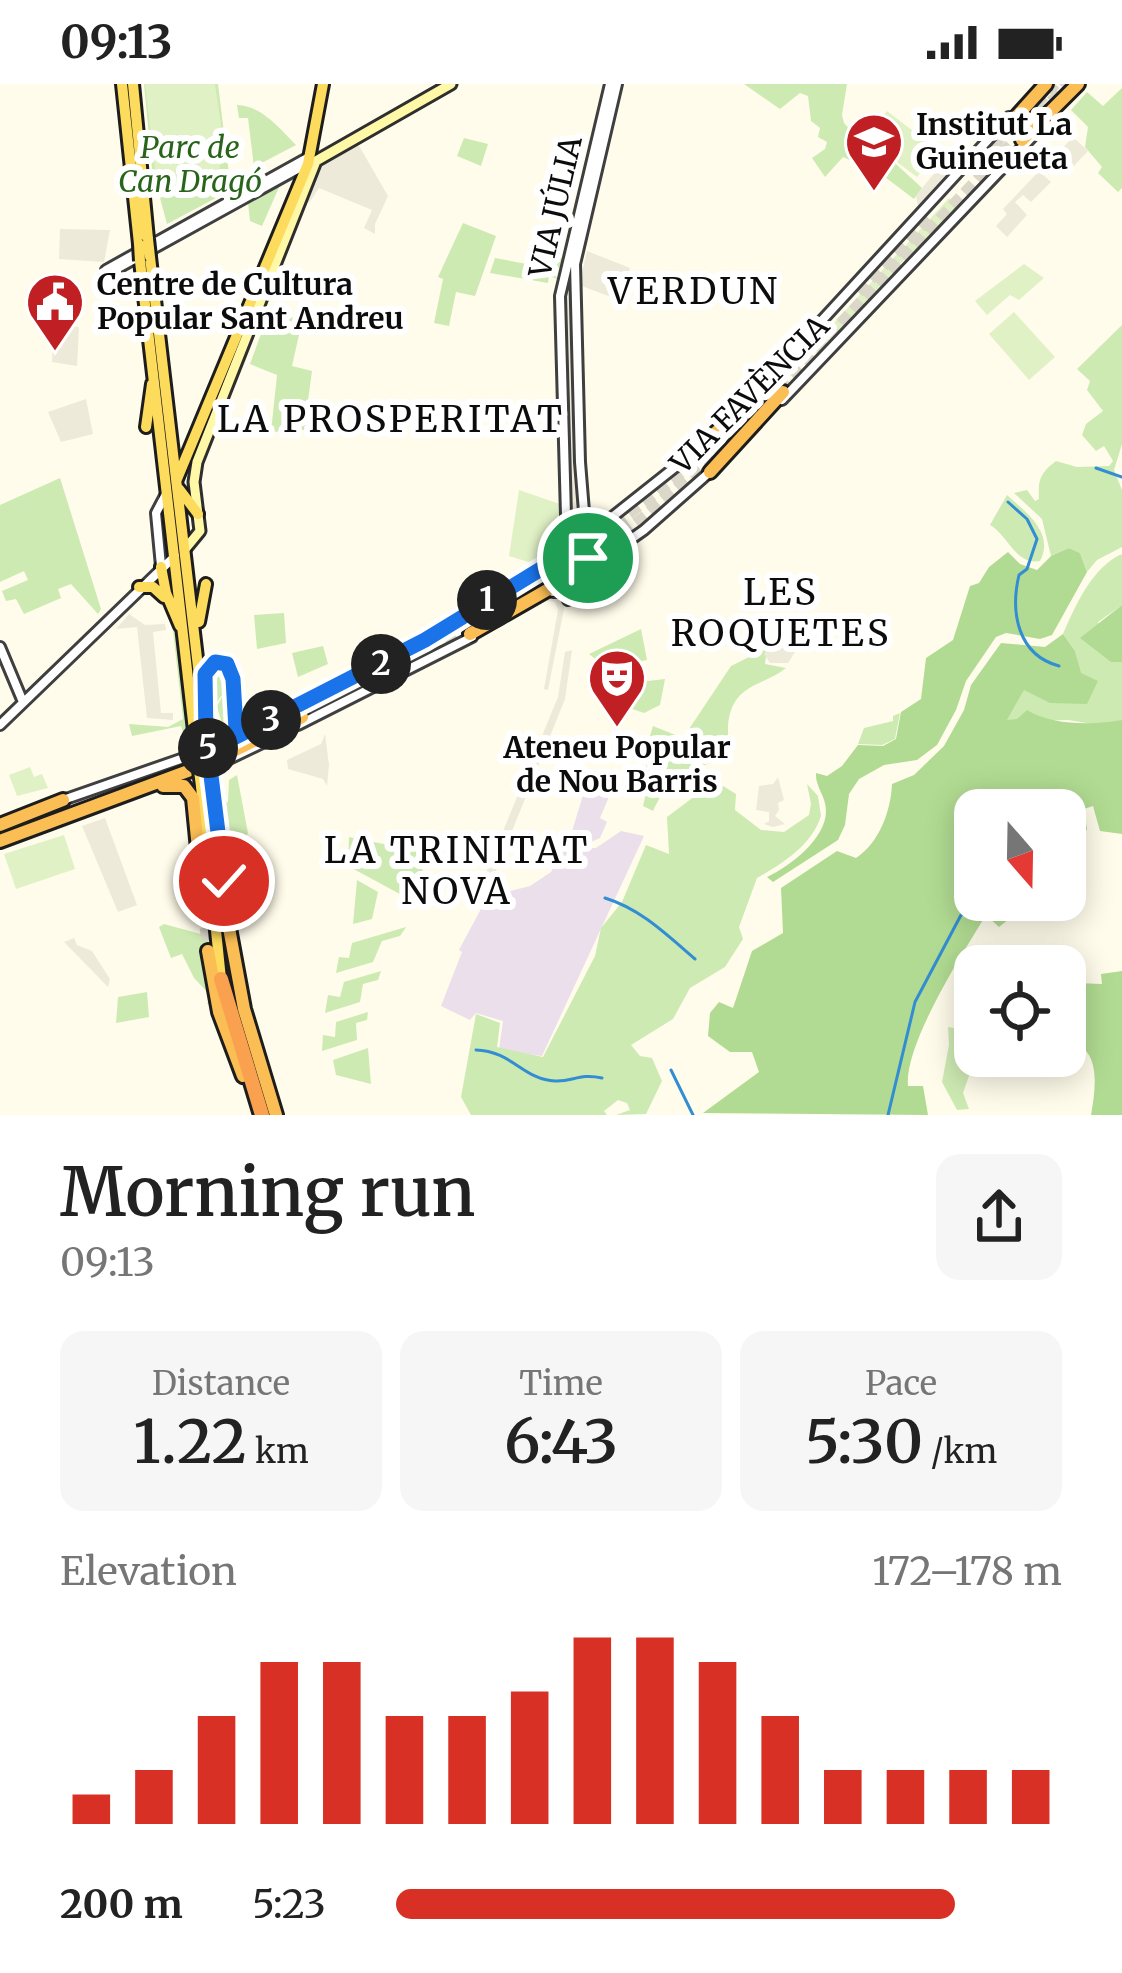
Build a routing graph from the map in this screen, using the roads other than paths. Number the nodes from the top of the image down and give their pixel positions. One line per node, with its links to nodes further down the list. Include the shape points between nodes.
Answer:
1 (122, 84): 14 (main road)
2 (133, 84): 14 (main road)
3 (323, 84): 11 (main road)
4 (440, 84): 11 (main road)
5 (451, 84): 11 (main road)
6 (614, 84): 24 (street, VIA JÚLIA, via 575,264); 26 (street, VIA JÚLIA, via 560,296)
7 (1043, 84): 9 (highway); 20 (street, VIA FAVÈNCIA)
8 (1080, 84): 10 (highway); 21 (street, VIA FAVÈNCIA)
9 (1008, 126)
10 (1022, 140)
11 (313, 160): 12 (street); 13 (street); 22 (main road); 23 (main road, via 197,462)
12 (242, 193): 13 (street); 13 (street, via 106,270)
13 (230, 206)
14 (143, 241): 15 (main road, bridge)
15 (145, 259): 16 (main road); 22 (main road)
16 (154, 375): 18 (main road); 22 (main road)
17 (777, 386): 19 (highway); 20 (highway); 21 (highway)
18 (146, 428)
19 (715, 450)
20 (692, 454): 25 (street, VIA FAVÈNCIA)
21 (710, 472): 33 (street, VIA FAVÈNCIA, via 644,530)
22 (175, 486): 23 (main road); 27 (main road); 28 (street, via 157,508)
23 (198, 514): 27 (main road, via 200,531)
24 (584, 527): 25 (street); 26 (street, VIA JÚLIA)
25 (597, 532): 26 (street, VIA FAVÈNCIA)
26 (575, 551): 29 (street, via 588,564); 29 (street, via 571,567); 36 (highway); 43 (street, VIA FAVÈNCIA, via 425,640)
27 (181, 552): 28 (street); 37 (main road)
28 (161, 564): 32 (street); 35 (main road)
29 (582, 570): 36 (highway)
30 (560, 573): 36 (highway)
31 (206, 584): 37 (main road)
32 (140, 587): 35 (main road, via 155,588); 39 (street)
33 (553, 592): 34 (street); 45 (street, VIA FAVÈNCIA, via 235,759)
34 (568, 600)
35 (173, 609): 37 (main road)
36 (467, 627)
37 (191, 645): 42 (main road)
38 (0, 647): 39 (street)
39 (23, 702): 41 (street)
40 (301, 714): 48 (highway, via 228,756)
41 (0, 725)
42 (202, 733): 43 (main road, via 205,674 223,662 232,673 236,721); 44 (main road, bridge)
43 (220, 745): 46 (street, VIA FAVÈNCIA)
44 (206, 784): 50 (main road); 52 (main road)
45 (164, 787): 47 (street, VIA FAVÈNCIA); 49 (highway, via 182,785 194,798)
46 (63, 800): 48 (highway)
47 (71, 820): 48 (highway)
48 (0, 836)
49 (204, 910)
50 (229, 928): 54 (highway)
51 (208, 951): 53 (highway)
52 (221, 980): 53 (highway); 54 (highway)
53 (243, 1076): 54 (highway)
54 (265, 1115)

